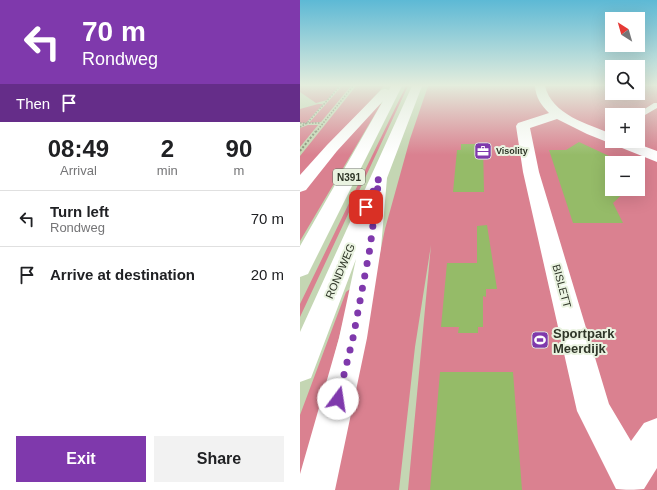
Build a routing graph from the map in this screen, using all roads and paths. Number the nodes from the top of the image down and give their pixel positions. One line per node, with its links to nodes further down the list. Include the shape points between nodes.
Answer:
1 (320, 109): 9 (path)
2 (334, 109): 10 (path)
3 (369, 109): 17 (main road, N391)
4 (385, 109): 18 (main road, N391)
5 (408, 109): 16 (main road, RONDWEG / N391)
6 (553, 109): 7 (main road)
7 (558, 114): 12 (main road); 20 (main road, BISLETT, via 523,126 524,136 531,172 594,411 630,475)
8 (300, 123): 9 (path)
9 (307, 123): 10 (path); 11 (path)
10 (322, 123): 14 (path)
11 (300, 127)
12 (605, 134)
13 (637, 148): 15 (main road)
14 (300, 151)
15 (657, 157)
16 (379, 178): 19 (main road, RONDWEG / N391); 21 (main road, N391, via 370,248 353,338)
17 (300, 186)
18 (300, 267)
19 (300, 367)
20 (657, 436)
21 (316, 490)

